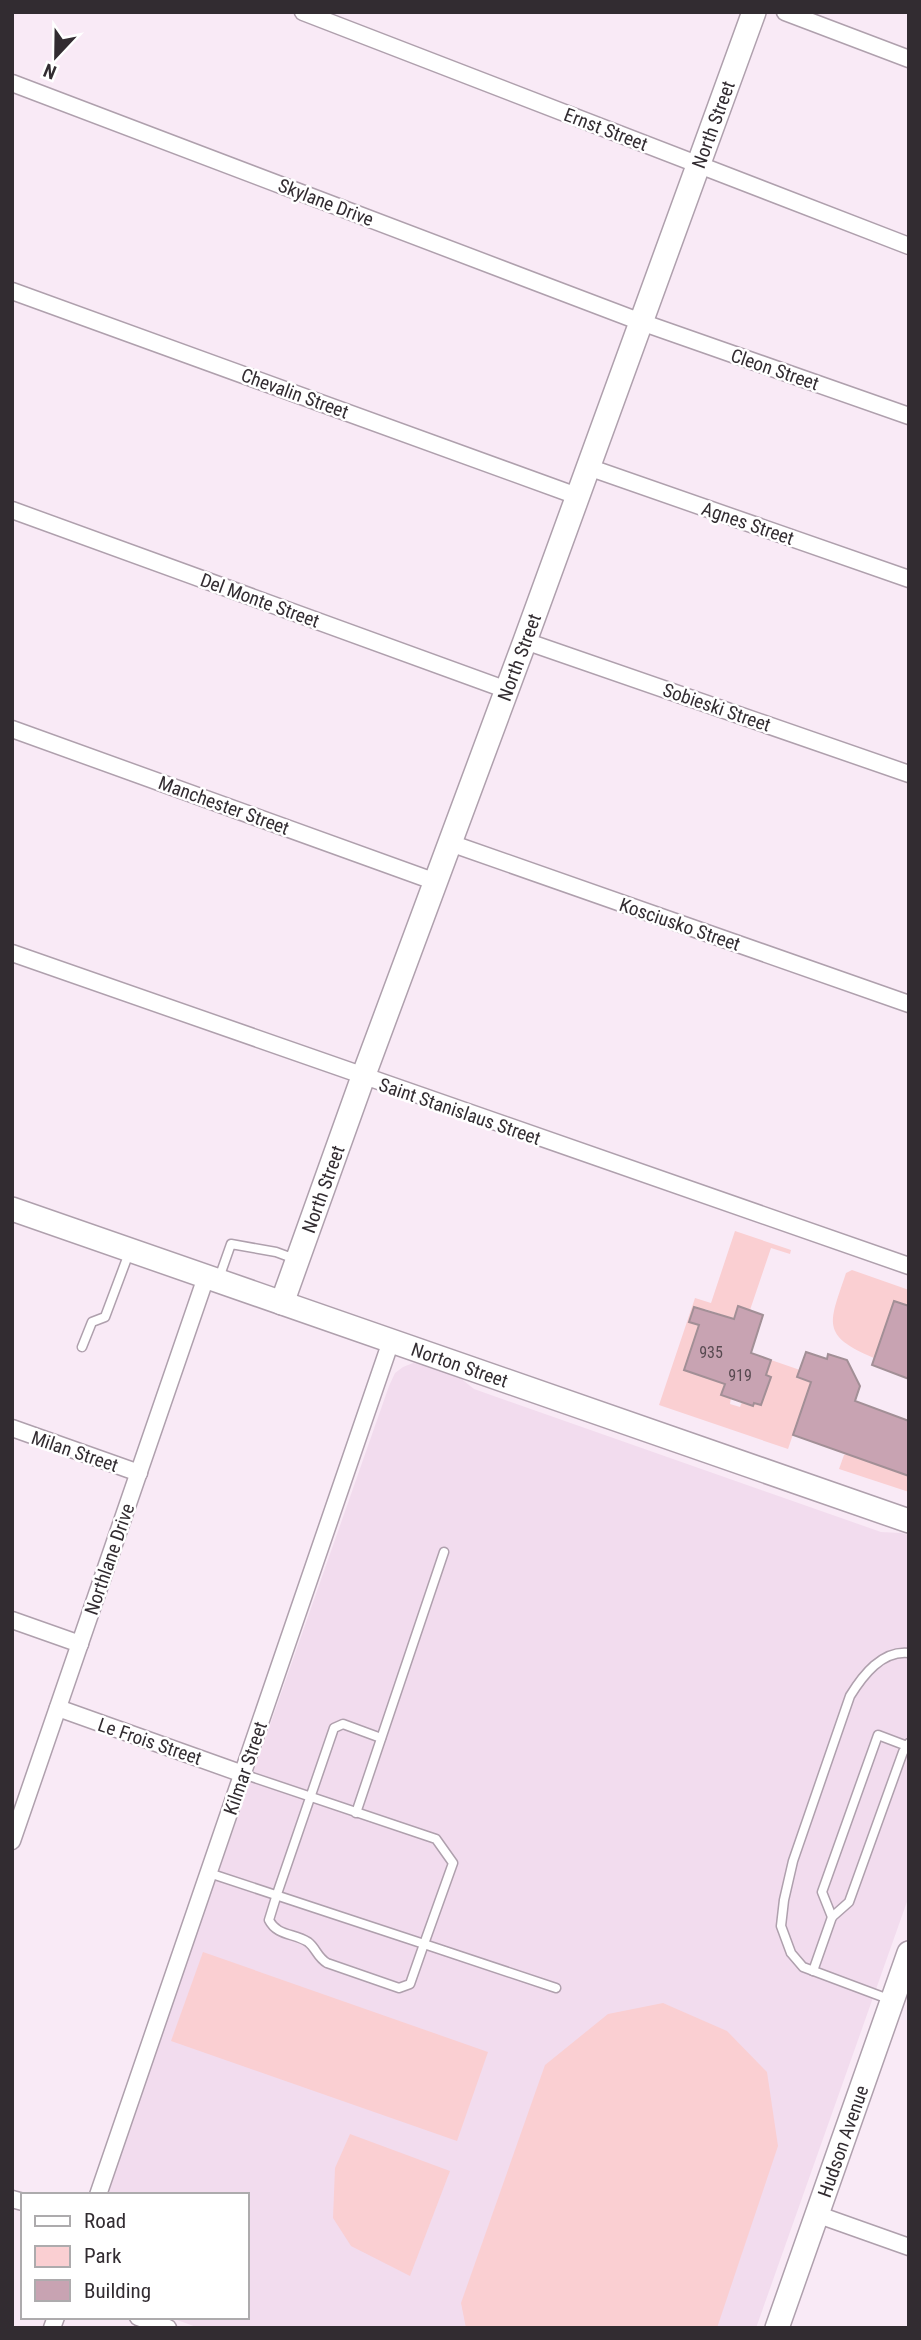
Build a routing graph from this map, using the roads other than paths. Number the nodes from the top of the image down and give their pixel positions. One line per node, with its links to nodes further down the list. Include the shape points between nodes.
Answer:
1 (303, 12): 6 (street, Ernst Street)
2 (754, 12): 6 (street, North Street)
3 (785, 12): 4 (street)
4 (909, 59)
5 (12, 83): 9 (street, Skylane Drive)
6 (697, 164): 7 (street, Ernst Street); 9 (street, North Street)
7 (909, 246)
8 (12, 291): 12 (street, Chevalin Street)
9 (640, 322): 10 (street, Cleon Street); 11 (street, North Street)
10 (909, 416)
11 (588, 467): 12 (street, North Street); 14 (street, Agnes Street)
12 (577, 496): 15 (street, North Street)
13 (12, 510): 16 (street, Del Monte Street)
14 (909, 579)
15 (525, 641): 16 (street, North Street); 18 (street, Sobieski Street)
16 (507, 690): 19 (street, North Street)
17 (12, 729): 20 (street, Manchester Street)
18 (909, 774)
19 (450, 843): 20 (street, North Street); 22 (street, Kosciusko Street)
20 (436, 881): 23 (street, North Street)
21 (12, 953): 23 (street, Saint Stanislaus Street)
22 (909, 1004)
23 (363, 1077): 26 (street, North Street); 27 (street, Saint Stanislaus Street)
24 (12, 1209): 25 (street, Norton Street)
25 (130, 1250): 28 (street, Norton Street); 31 (lane, via 105,1317 92,1322)
26 (298, 1260): 28 (lane, via 231,1244); 29 (street, North Street)
27 (909, 1266)
28 (212, 1279): 29 (street, Norton Street); 33 (street, Northlane Drive)
29 (282, 1303): 30 (street, Norton Street)
30 (391, 1341): 34 (street, Norton Street); 42 (street, Kilmar Street)
31 (82, 1347)
32 (12, 1428): 33 (street, Milan Street)
33 (139, 1473): 37 (street, Northlane Drive)
34 (909, 1521)
35 (444, 1552): 40 (lane)
36 (12, 1620): 37 (street)
37 (80, 1644): 39 (street, Northlane Drive)
38 (909, 1653): 52 (lane, via 886,1657 863,1676 850,1696 793,1861 781,1926 791,1953)
39 (58, 1708): 42 (street, Le Frois Street); 45 (street, Northlane Drive)
40 (381, 1738): 43 (lane, via 344,1724 334,1728); 44 (lane)
41 (908, 1745): 49 (lane, via 849,1902); 49 (lane, via 878,1735 822,1892)
42 (243, 1773): 43 (lane); 47 (street, Kilmar Street)
43 (310, 1797): 44 (lane); 48 (lane)
44 (356, 1812): 50 (lane, via 436,1839 453,1863)
45 (17, 1814): 46 (street, Northlane Drive)
46 (12, 1841)
47 (209, 1873): 48 (lane); 55 (street, Kilmar Street)
48 (277, 1894): 50 (lane); 50 (lane, via 269,1920 273,1928 308,1942 327,1963 399,1988 410,1984)
49 (832, 1917): 52 (lane)
50 (424, 1944): 53 (lane)
51 (909, 1954): 54 (street, Hudson Avenue)
52 (813, 1971): 54 (lane)
53 (556, 1988)
54 (900, 2003): 56 (street, Hudson Avenue)
55 (99, 2193)
56 (816, 2214): 57 (street); 60 (street, Hudson Avenue)
57 (909, 2247)
58 (143, 2319): 59 (street)
59 (168, 2328)
60 (777, 2328)

